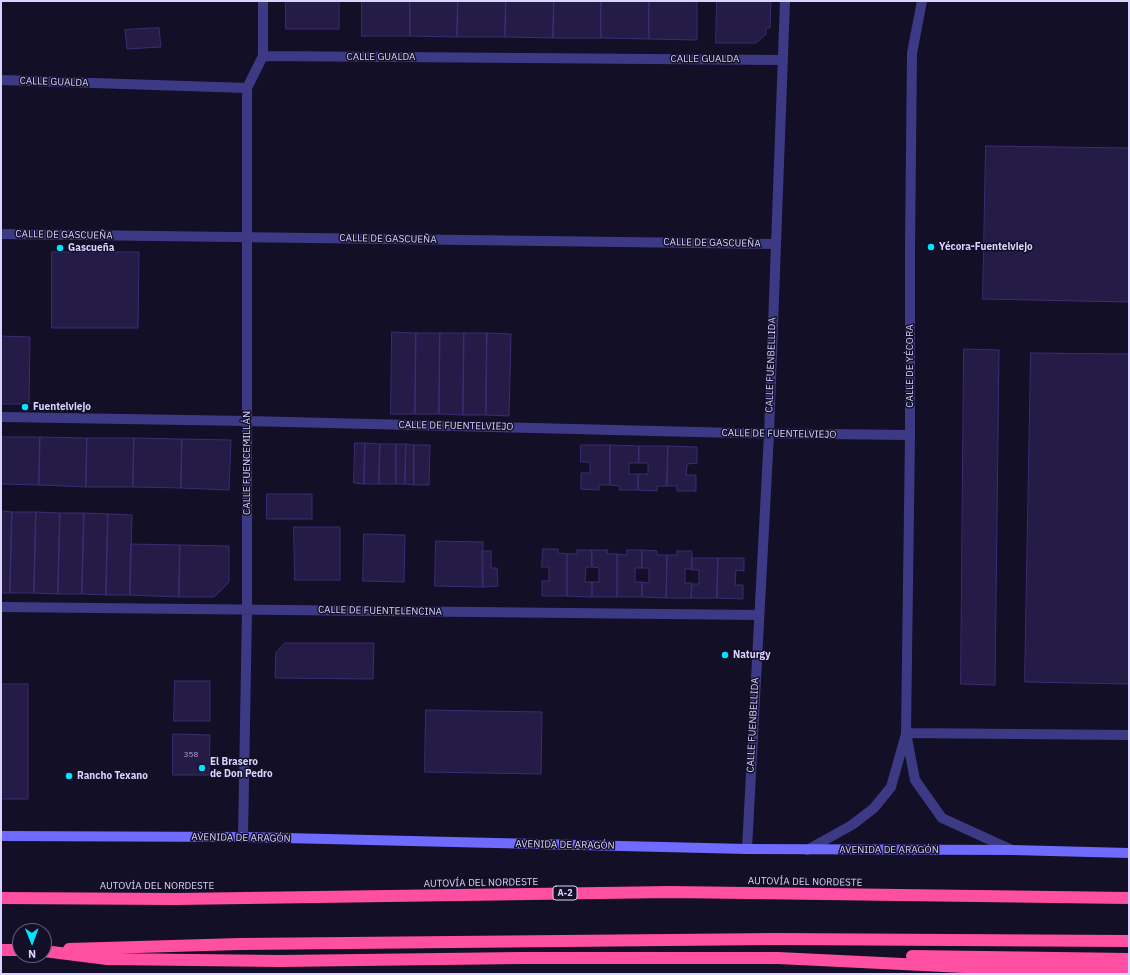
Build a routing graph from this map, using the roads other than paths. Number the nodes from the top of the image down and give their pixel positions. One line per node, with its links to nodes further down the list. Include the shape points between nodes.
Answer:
1 (263, 1): 4 (street)
2 (785, 1): 5 (street, CALLE FUENBELLIDA)
3 (922, 1): 14 (street, CALLE DE YÉCORA, via 912,53)
4 (263, 56): 5 (street, CALLE GUALDA); 7 (street)
5 (782, 60): 10 (street, CALLE FUENBELLIDA)
6 (1, 80): 7 (street, CALLE GUALDA)
7 (247, 88): 9 (street, CALLE FUENCEMILLÁN)
8 (1, 234): 9 (street, CALLE DE GASCUEÑA)
9 (247, 237): 10 (street, CALLE DE GASCUEÑA); 12 (street, CALLE FUENCEMILLÁN)
10 (775, 244): 13 (street, CALLE FUENBELLIDA)
11 (1, 417): 12 (street, CALLE DE FUENTELVIEJO)
12 (247, 421): 13 (street, CALLE DE FUENTELVIEJO); 16 (street, CALLE FUENCEMILLÁN)
13 (769, 434): 14 (street, CALLE DE FUENTELVIEJO); 17 (street, CALLE FUENBELLIDA)
14 (910, 436): 18 (street, CALLE DE YÉCORA)
15 (1, 607): 16 (street, CALLE DE FUENTELENCINA)
16 (247, 610): 17 (street, CALLE DE FUENTELENCINA); 21 (street, CALLE FUENCEMILLÁN)
17 (758, 615): 22 (street, CALLE FUENBELLIDA)
18 (906, 733): 19 (street); 23 (street, CALLE DE YÉCORA, via 891,787 874,808 852,825); 24 (street, CALLE DE YÉCORA, via 915,780 942,818)
19 (1129, 735)
20 (1, 836): 21 (street, AVENIDA DE ARAGÓN)
21 (243, 837): 22 (street, AVENIDA DE ARAGÓN)
22 (747, 850): 23 (street, AVENIDA DE ARAGÓN)
23 (807, 850): 24 (street, AVENIDA DE ARAGÓN)
24 (1012, 850): 25 (street, AVENIDA DE ARAGÓN)
25 (1129, 853)
26 (1, 898): 27 (highway, AUTOVÍA DEL NORDESTE / A-2, via 176,899 671,892)
27 (1129, 898)
28 (1129, 941): 31 (highway, via 775,939 240,944)
29 (1, 950): 30 (highway)
30 (12, 950)
31 (52, 950)
32 (52, 951): 33 (highway, via 107,959 280,961)
33 (778, 958): 34 (highway, via 894,956); 35 (highway, via 964,967)
34 (1129, 959)
35 (1129, 970)

